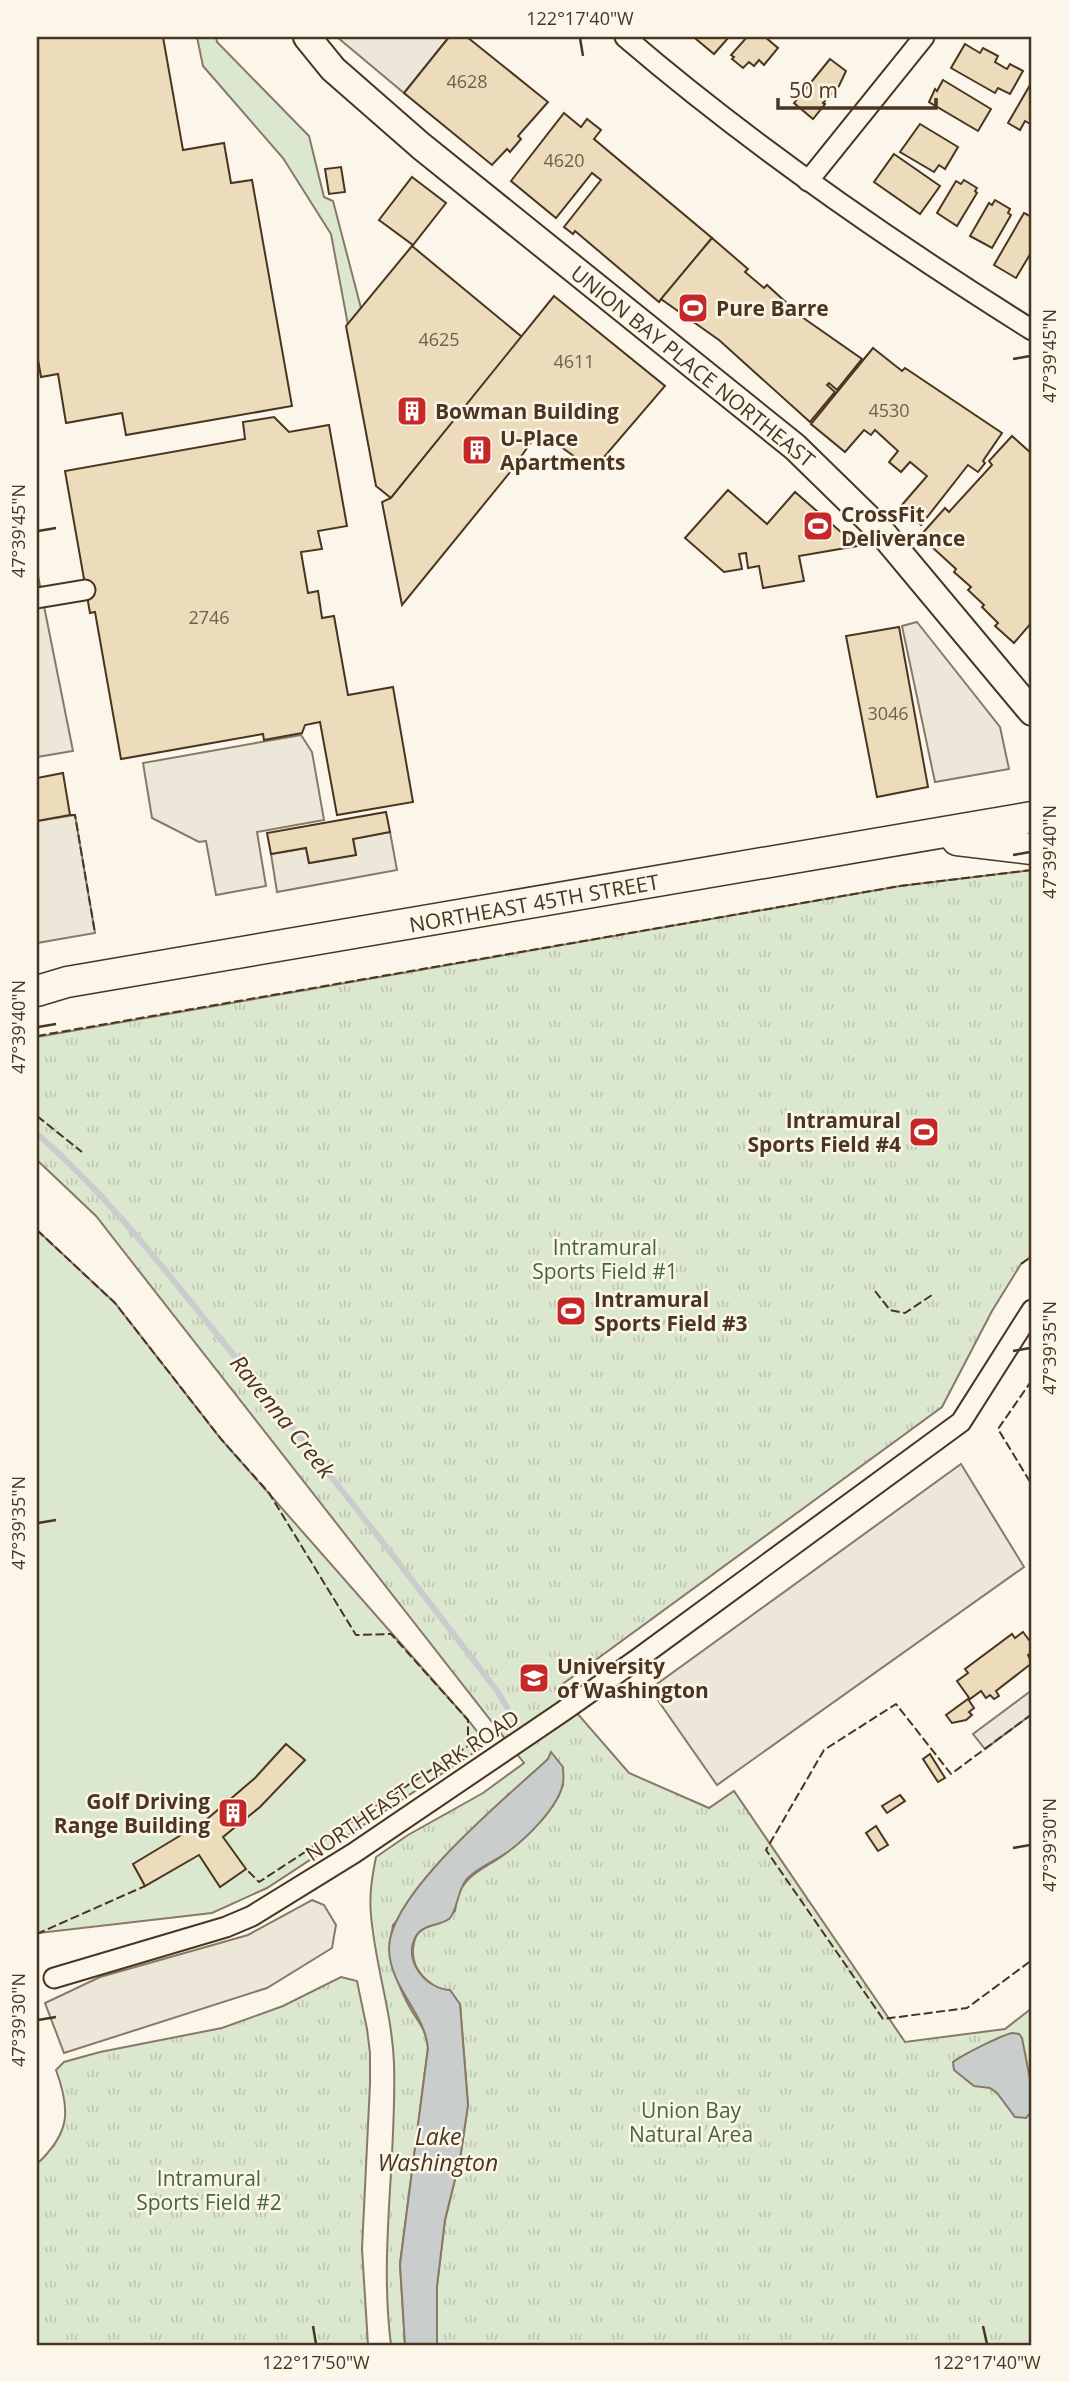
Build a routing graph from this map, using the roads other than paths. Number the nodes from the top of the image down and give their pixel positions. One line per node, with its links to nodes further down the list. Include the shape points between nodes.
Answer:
1 (625, 37): 4 (street)
2 (925, 37): 4 (street)
3 (314, 46): 8 (main road, UNION BAY PLACE NORTHEAST, via 354,89 421,146 795,447 880,530)
4 (808, 181): 5 (street)
5 (1032, 330)
6 (85, 590): 7 (street)
7 (37, 598)
8 (1032, 712)
9 (1032, 817): 10 (main road, NORTHEAST 45TH STREET)
10 (922, 837): 11 (main road); 13 (main road, NORTHEAST 45TH STREET)
11 (1032, 849)
12 (37, 979): 13 (main road)
13 (67, 982): 14 (main road, NORTHEAST 45TH STREET)
14 (37, 990)
15 (1032, 1310): 16 (street, NORTHEAST CLARK ROAD, via 961,1422 562,1712 252,1916)
16 (54, 1978)

